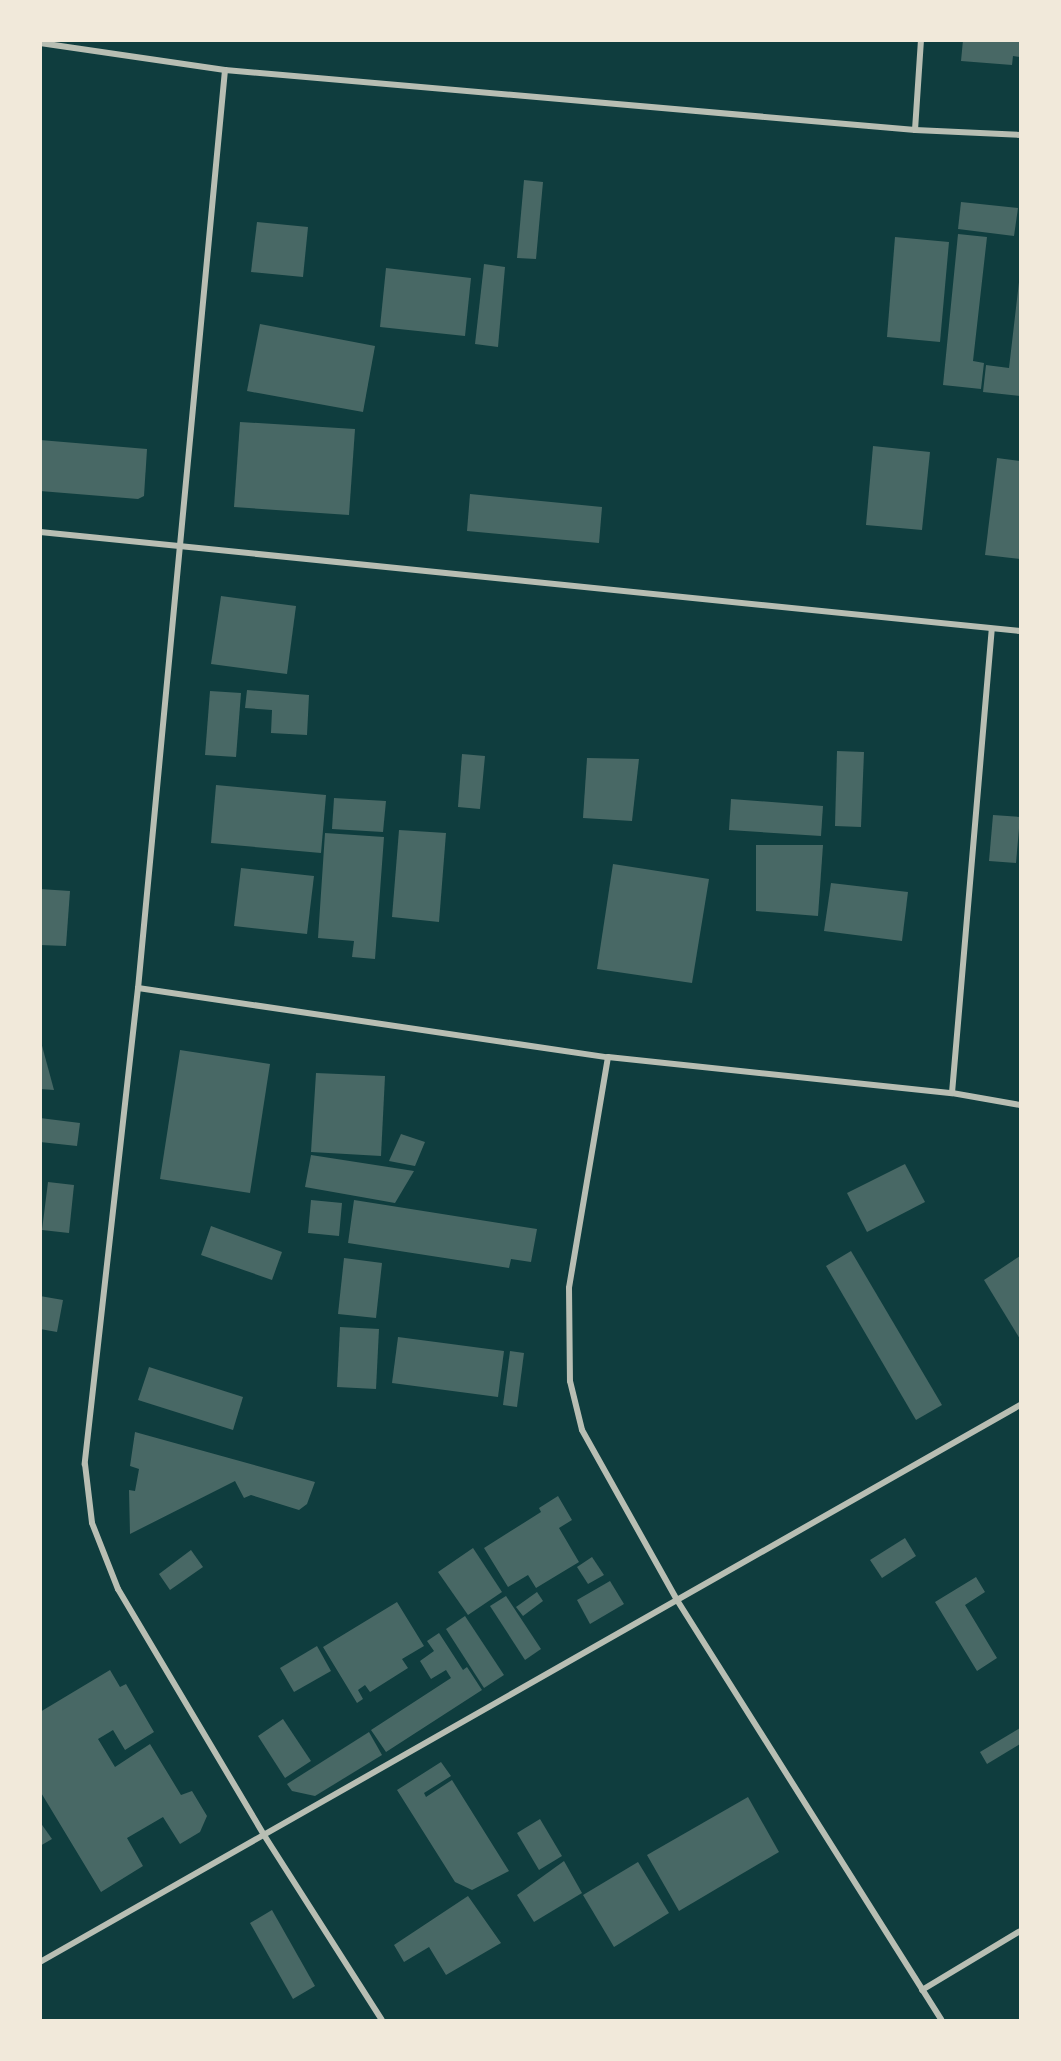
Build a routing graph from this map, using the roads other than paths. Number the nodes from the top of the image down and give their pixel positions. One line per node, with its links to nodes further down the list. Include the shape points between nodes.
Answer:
1 (921, 40): 4 (street)
2 (40, 43): 3 (street)
3 (225, 70): 4 (street); 7 (street)
4 (915, 130): 5 (street)
5 (1020, 135)
6 (40, 532): 7 (street)
7 (178, 546): 8 (street); 10 (street)
8 (992, 630): 9 (street); 12 (street)
9 (1020, 631)
10 (138, 988): 11 (street); 16 (street, via 85,1464 92,1523 118,1589)
11 (608, 1057): 12 (street); 15 (street, via 569,1288 570,1381 582,1430)
12 (952, 1093): 13 (street)
13 (1020, 1105)
14 (1020, 1406): 15 (street)
15 (677, 1600): 16 (street); 19 (street)
16 (264, 1835): 18 (street); 20 (street)
17 (1020, 1931): 19 (street)
18 (40, 1962)
19 (922, 1990): 21 (street)
20 (382, 2020)
21 (941, 2020)

